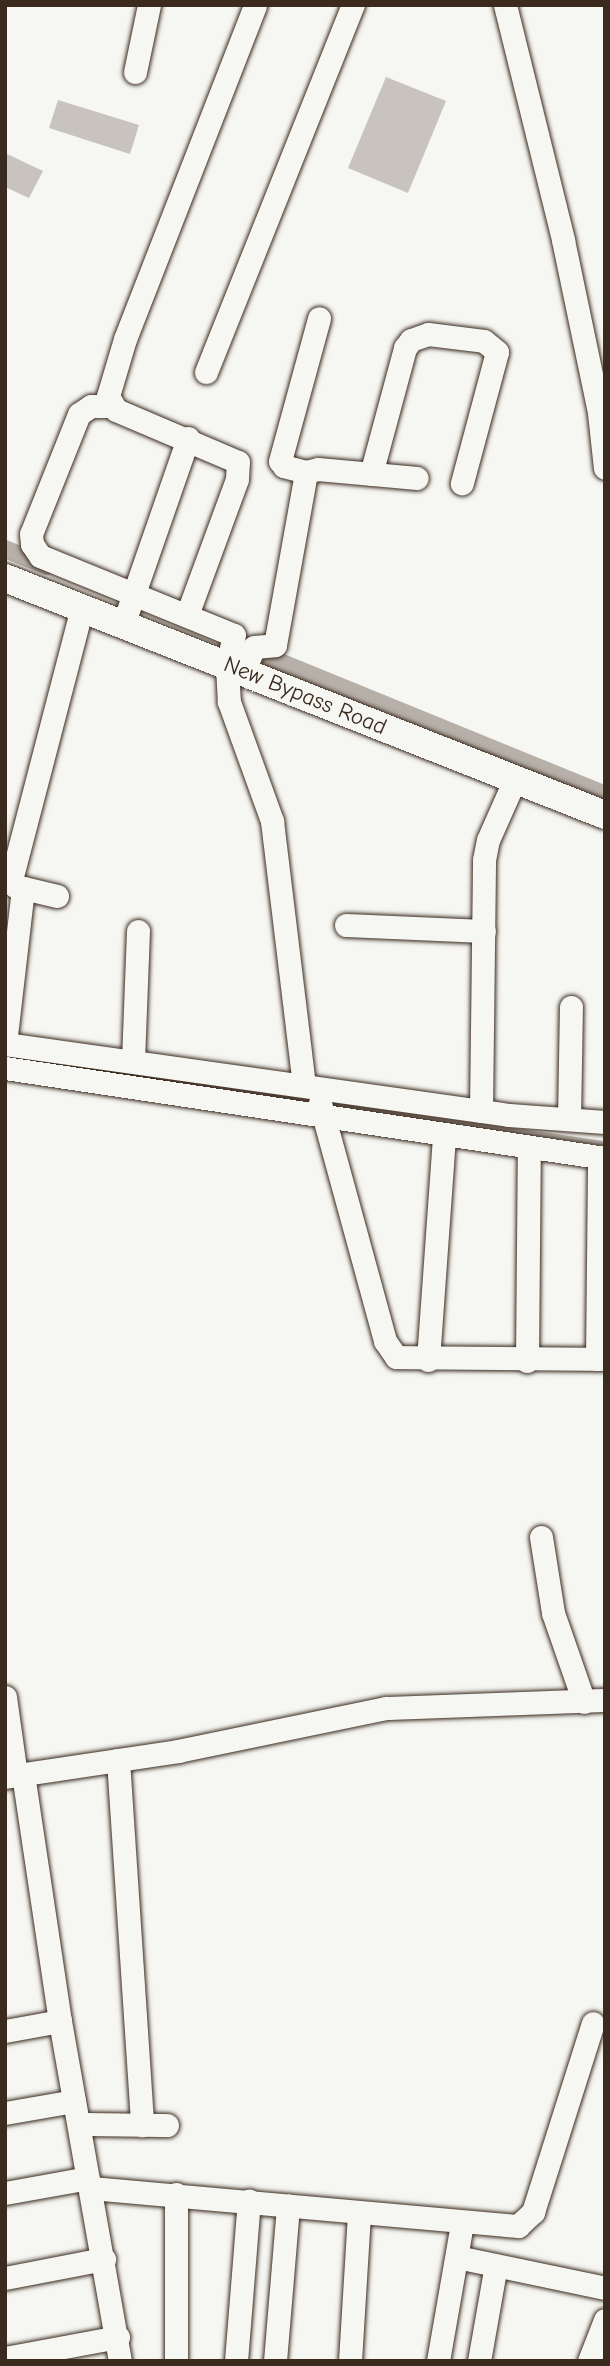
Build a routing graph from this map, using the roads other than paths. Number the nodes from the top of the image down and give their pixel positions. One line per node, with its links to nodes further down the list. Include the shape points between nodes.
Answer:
1 (149, 5): 5 (street)
2 (255, 5): 8 (street, via 125,339 108,396)
3 (354, 5): 7 (street)
4 (505, 5): 9 (street)
5 (135, 72)
6 (319, 318): 12 (street, via 280,461)
7 (205, 372)
8 (110, 405): 10 (street); 17 (street, via 92,406 79,414 31,534 40,556)
9 (603, 420): 11 (street)
10 (188, 438): 17 (street); 19 (street, via 232,456 239,469)
11 (605, 468)
12 (306, 472): 13 (street); 20 (street, via 275,645)
13 (371, 474): 14 (street); 15 (street, via 405,348 411,340 428,334 484,341 497,352)
14 (417, 478)
15 (462, 483)
16 (5, 578): 18 (main road, New Bypass Road)
17 (130, 607): 18 (main road, New Bypass Road); 19 (street); 20 (main road, New Bypass Road)
18 (82, 608): 23 (street, via 11,880)
19 (187, 615): 20 (street, via 232,633)
20 (239, 655): 21 (main road, New Bypass Road); 32 (street, via 233,717 262,783 272,821)
21 (515, 779): 22 (main road, New Bypass Road); 26 (street, via 488,840)
22 (605, 815)
23 (23, 888): 24 (street); 29 (street)
24 (57, 896)
25 (346, 925): 26 (street)
26 (484, 931): 33 (street)
27 (138, 932): 30 (street)
28 (571, 1007): 34 (street)
29 (5, 1044): 30 (street)
30 (133, 1061): 32 (street)
31 (5, 1068): 32 (street)
32 (316, 1100): 33 (street); 36 (street); 40 (street, via 385,1341 396,1357)
33 (481, 1111): 34 (street)
34 (569, 1119): 35 (street)
35 (605, 1122)
36 (444, 1135): 37 (street); 40 (street)
37 (529, 1147): 38 (street); 41 (street)
38 (602, 1158): 39 (street)
39 (601, 1359): 41 (street)
40 (428, 1360): 41 (street)
41 (527, 1362)
42 (541, 1537): 44 (street, via 552,1613)
43 (5, 1697): 46 (street)
44 (595, 1701): 45 (street, via 386,1708)
45 (118, 1760): 46 (street); 53 (street)
46 (15, 1775): 47 (street)
47 (60, 2021): 49 (street); 50 (street)
48 (593, 2023): 61 (street, via 528,2221 518,2226)
49 (5, 2031)
50 (74, 2101): 51 (street); 52 (street)
51 (5, 2113)
52 (79, 2124): 53 (street); 55 (street)
53 (142, 2124): 54 (street)
54 (167, 2125)
55 (89, 2183): 56 (street); 57 (street); 63 (street)
56 (5, 2193)
57 (176, 2194): 58 (street); 71 (street)
58 (249, 2202): 59 (street); 72 (street)
59 (288, 2206): 60 (street); 73 (street)
60 (359, 2213): 61 (street); 74 (street)
61 (462, 2224): 62 (street)
62 (457, 2257): 64 (street); 75 (street)
63 (104, 2259): 65 (street); 68 (street)
64 (496, 2265): 66 (street); 76 (street)
65 (5, 2278)
66 (605, 2288)
67 (605, 2320): 77 (street)
68 (118, 2337): 69 (street); 70 (street)
69 (5, 2358)
70 (120, 2361)
71 (176, 2361)
72 (236, 2361)
73 (275, 2361)
74 (350, 2361)
75 (438, 2361)
76 (479, 2361)
77 (589, 2361)

